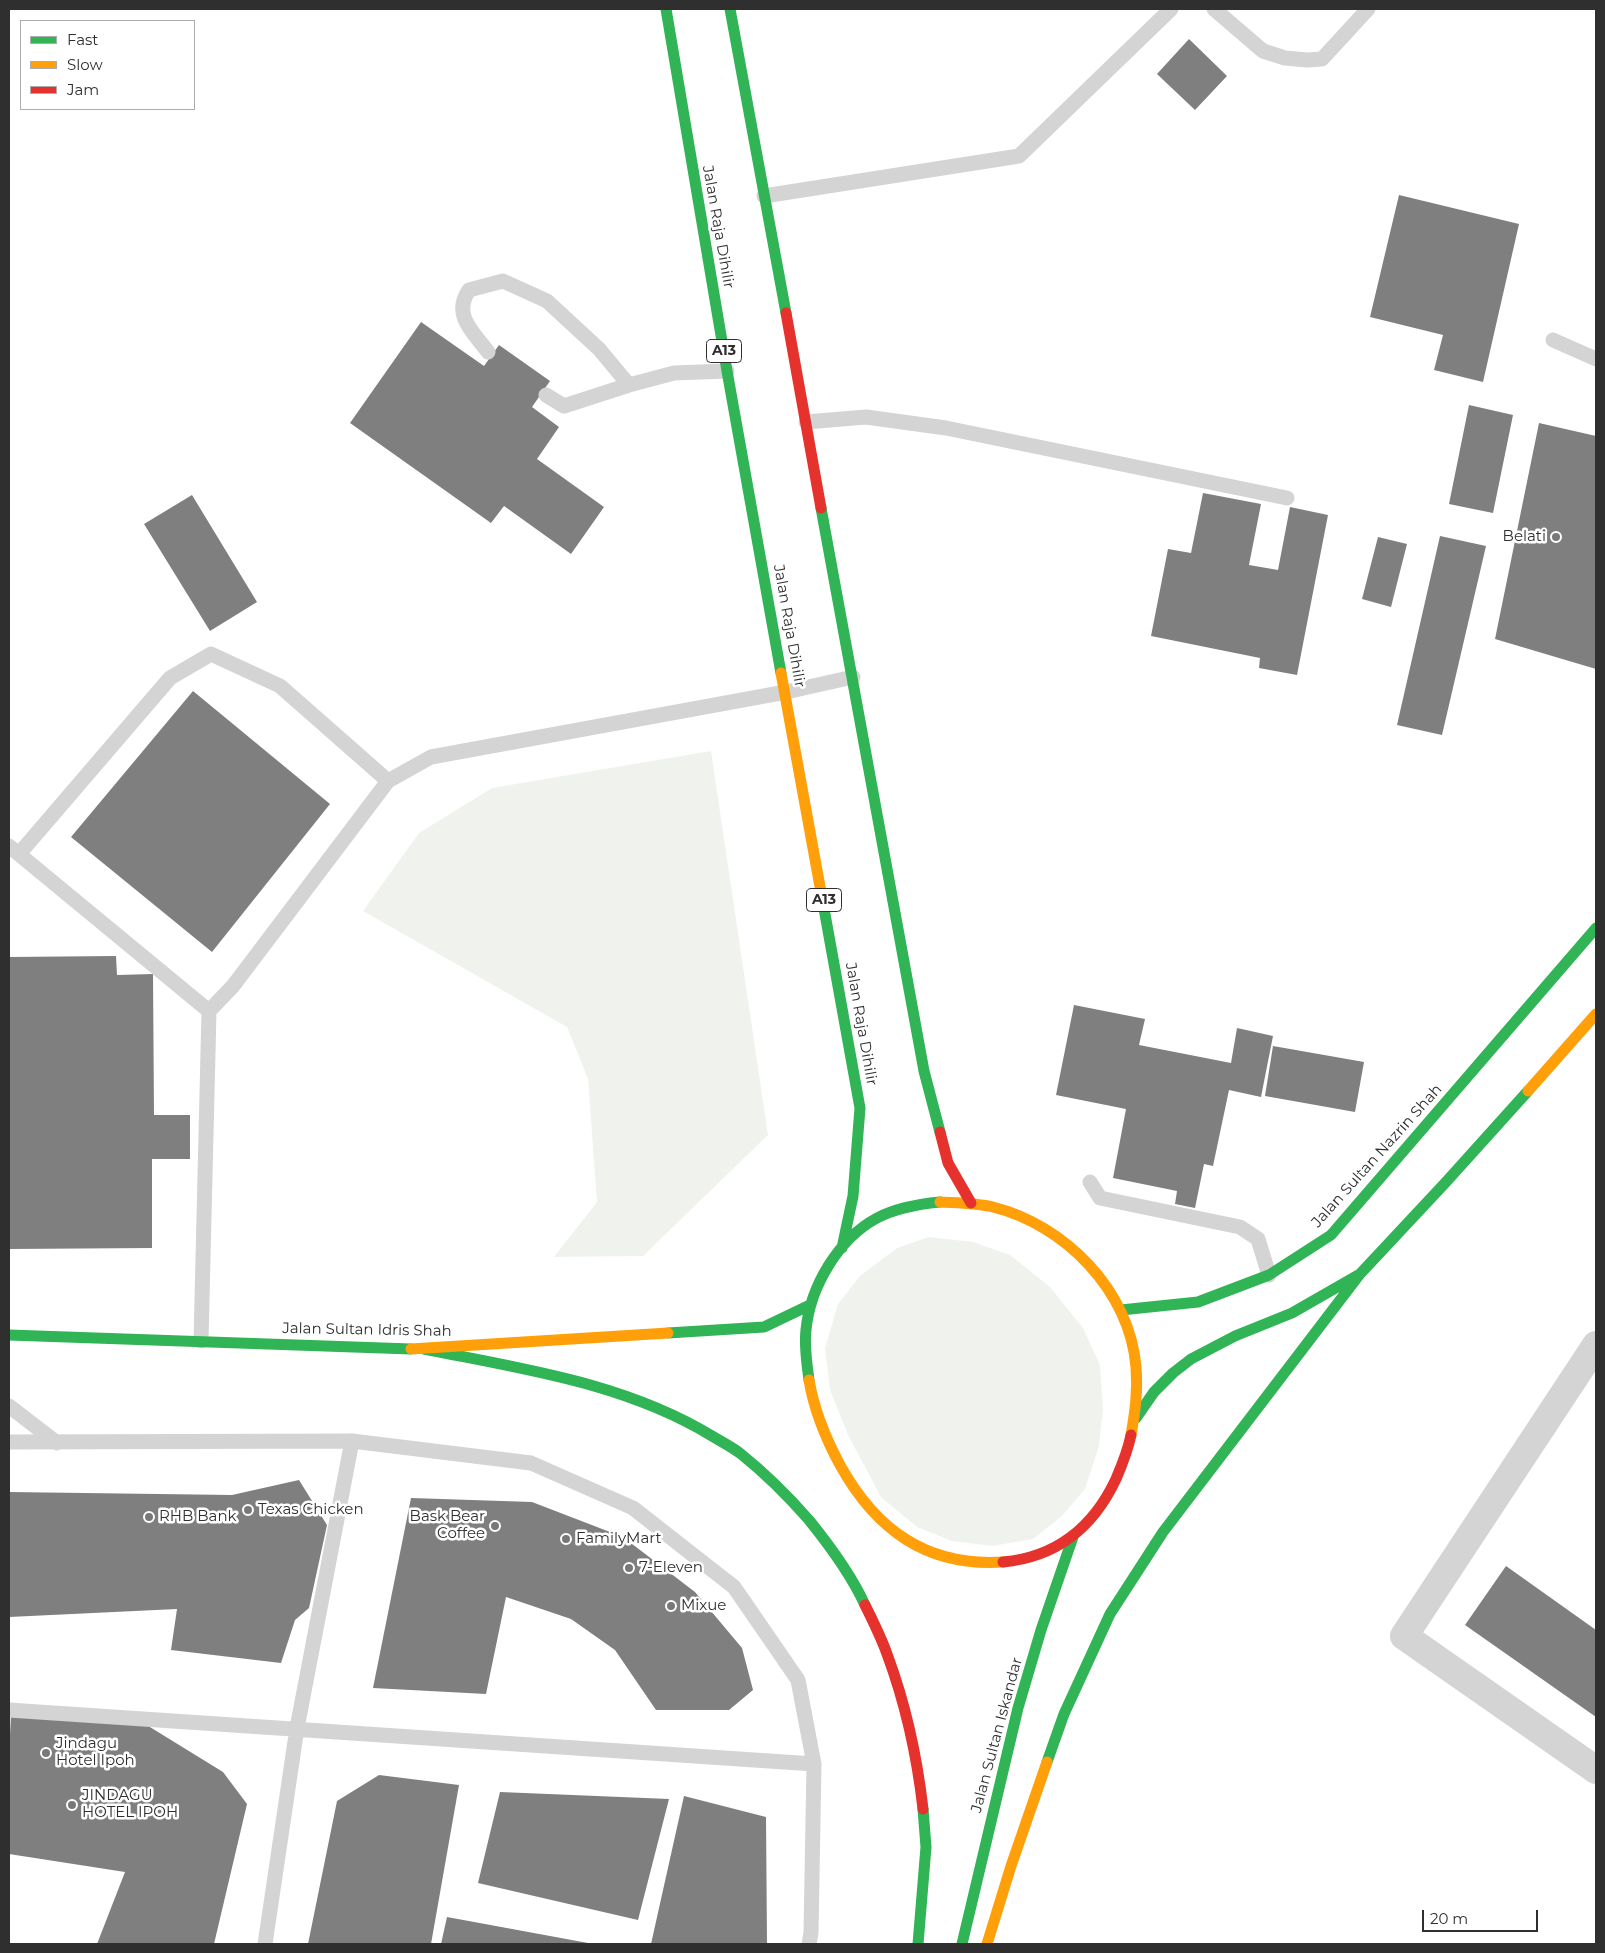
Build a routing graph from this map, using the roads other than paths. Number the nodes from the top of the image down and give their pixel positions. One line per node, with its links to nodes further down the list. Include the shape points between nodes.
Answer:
1 (666, 9): 10 (main road, Jalan Raja Dihilir / A13)
2 (730, 9): 6 (main road)
3 (1171, 9): 6 (lane, via 1019,156)
4 (1214, 9): 5 (lane, via 1263,51 1307,60 1322,59)
5 (1368, 9)
6 (764, 196): 13 (main road)
7 (1552, 340): 9 (lane)
8 (488, 352): 11 (lane, via 464,320 462,299 469,290 503,281 547,301 599,349)
9 (1596, 359)
10 (727, 371): 11 (lane, via 674,373); 16 (main road, Jalan Raja Dihilir / A13)
11 (629, 385): 12 (lane, via 564,406)
12 (546, 395)
13 (806, 422): 14 (lane, via 866,417 946,428); 15 (main road)
14 (1287, 498)
15 (853, 677): 16 (lane); 23 (main road, via 924,1071 948,1163)
16 (786, 692): 17 (lane, via 431,757); 24 (main road, Jalan Raja Dihilir / A13, via 860,1108 853,1196)
17 (388, 781): 18 (lane, via 280,686 211,654 170,678); 20 (lane, via 233,986)
18 (14, 850): 20 (lane)
19 (1596, 928): 26 (main road, Jalan Sultan Nazrin Shah, via 1331,1235)
20 (209, 1011): 30 (lane)
21 (1596, 1014): 25 (main road)
22 (1090, 1182): 26 (lane, via 1100,1198 1240,1226 1258,1239)
23 (971, 1203): 24 (main road, via 914,1205 885,1214 865,1226); 28 (main road, via 1028,1220 1052,1235 1095,1272)
24 (842, 1248): 27 (main road, via 821,1278)
25 (1360, 1274): 34 (main road, via 1292,1313 1235,1336 1191,1359 1154,1392); 47 (main road, via 1163,1532 1110,1614 1064,1714)
26 (1269, 1275): 28 (main road, Jalan Sultan Nazrin Shah, via 1198,1302)
27 (810, 1305): 32 (main road, Jalan Sultan Idris Shah, via 764,1327); 38 (main road, via 805,1337 806,1366 822,1428 850,1483 885,1525 929,1552 957,1561 985,1564 1017,1561 1045,1552)
28 (1121, 1310): 34 (main road, via 1137,1363)
29 (9, 1335): 30 (main road, Jalan Sultan Idris Shah)
30 (200, 1342): 32 (main road, Jalan Sultan Idris Shah)
31 (1596, 1346): 42 (street, via 1404,1636)
32 (424, 1349): 45 (main road, via 576,1381 648,1404 717,1438 747,1458 800,1507 844,1566 866,1605 884,1642 900,1688 915,1752 926,1832)
33 (9, 1406): 37 (lane)
34 (1136, 1418): 38 (main road, via 1118,1476 1088,1523)
35 (352, 1441): 37 (lane); 40 (lane); 41 (lane, via 531,1463 633,1508 734,1587 798,1680)
36 (9, 1442): 37 (lane)
37 (57, 1443)
38 (1073, 1536): 46 (main road, Jalan Sultan Iskandar, via 1019,1710)
39 (9, 1710): 40 (lane)
40 (297, 1728): 41 (lane); 43 (lane)
41 (814, 1764): 44 (lane)
42 (1596, 1770)
43 (265, 1944)
44 (809, 1944)
45 (918, 1944)
46 (962, 1944)
47 (987, 1944)

